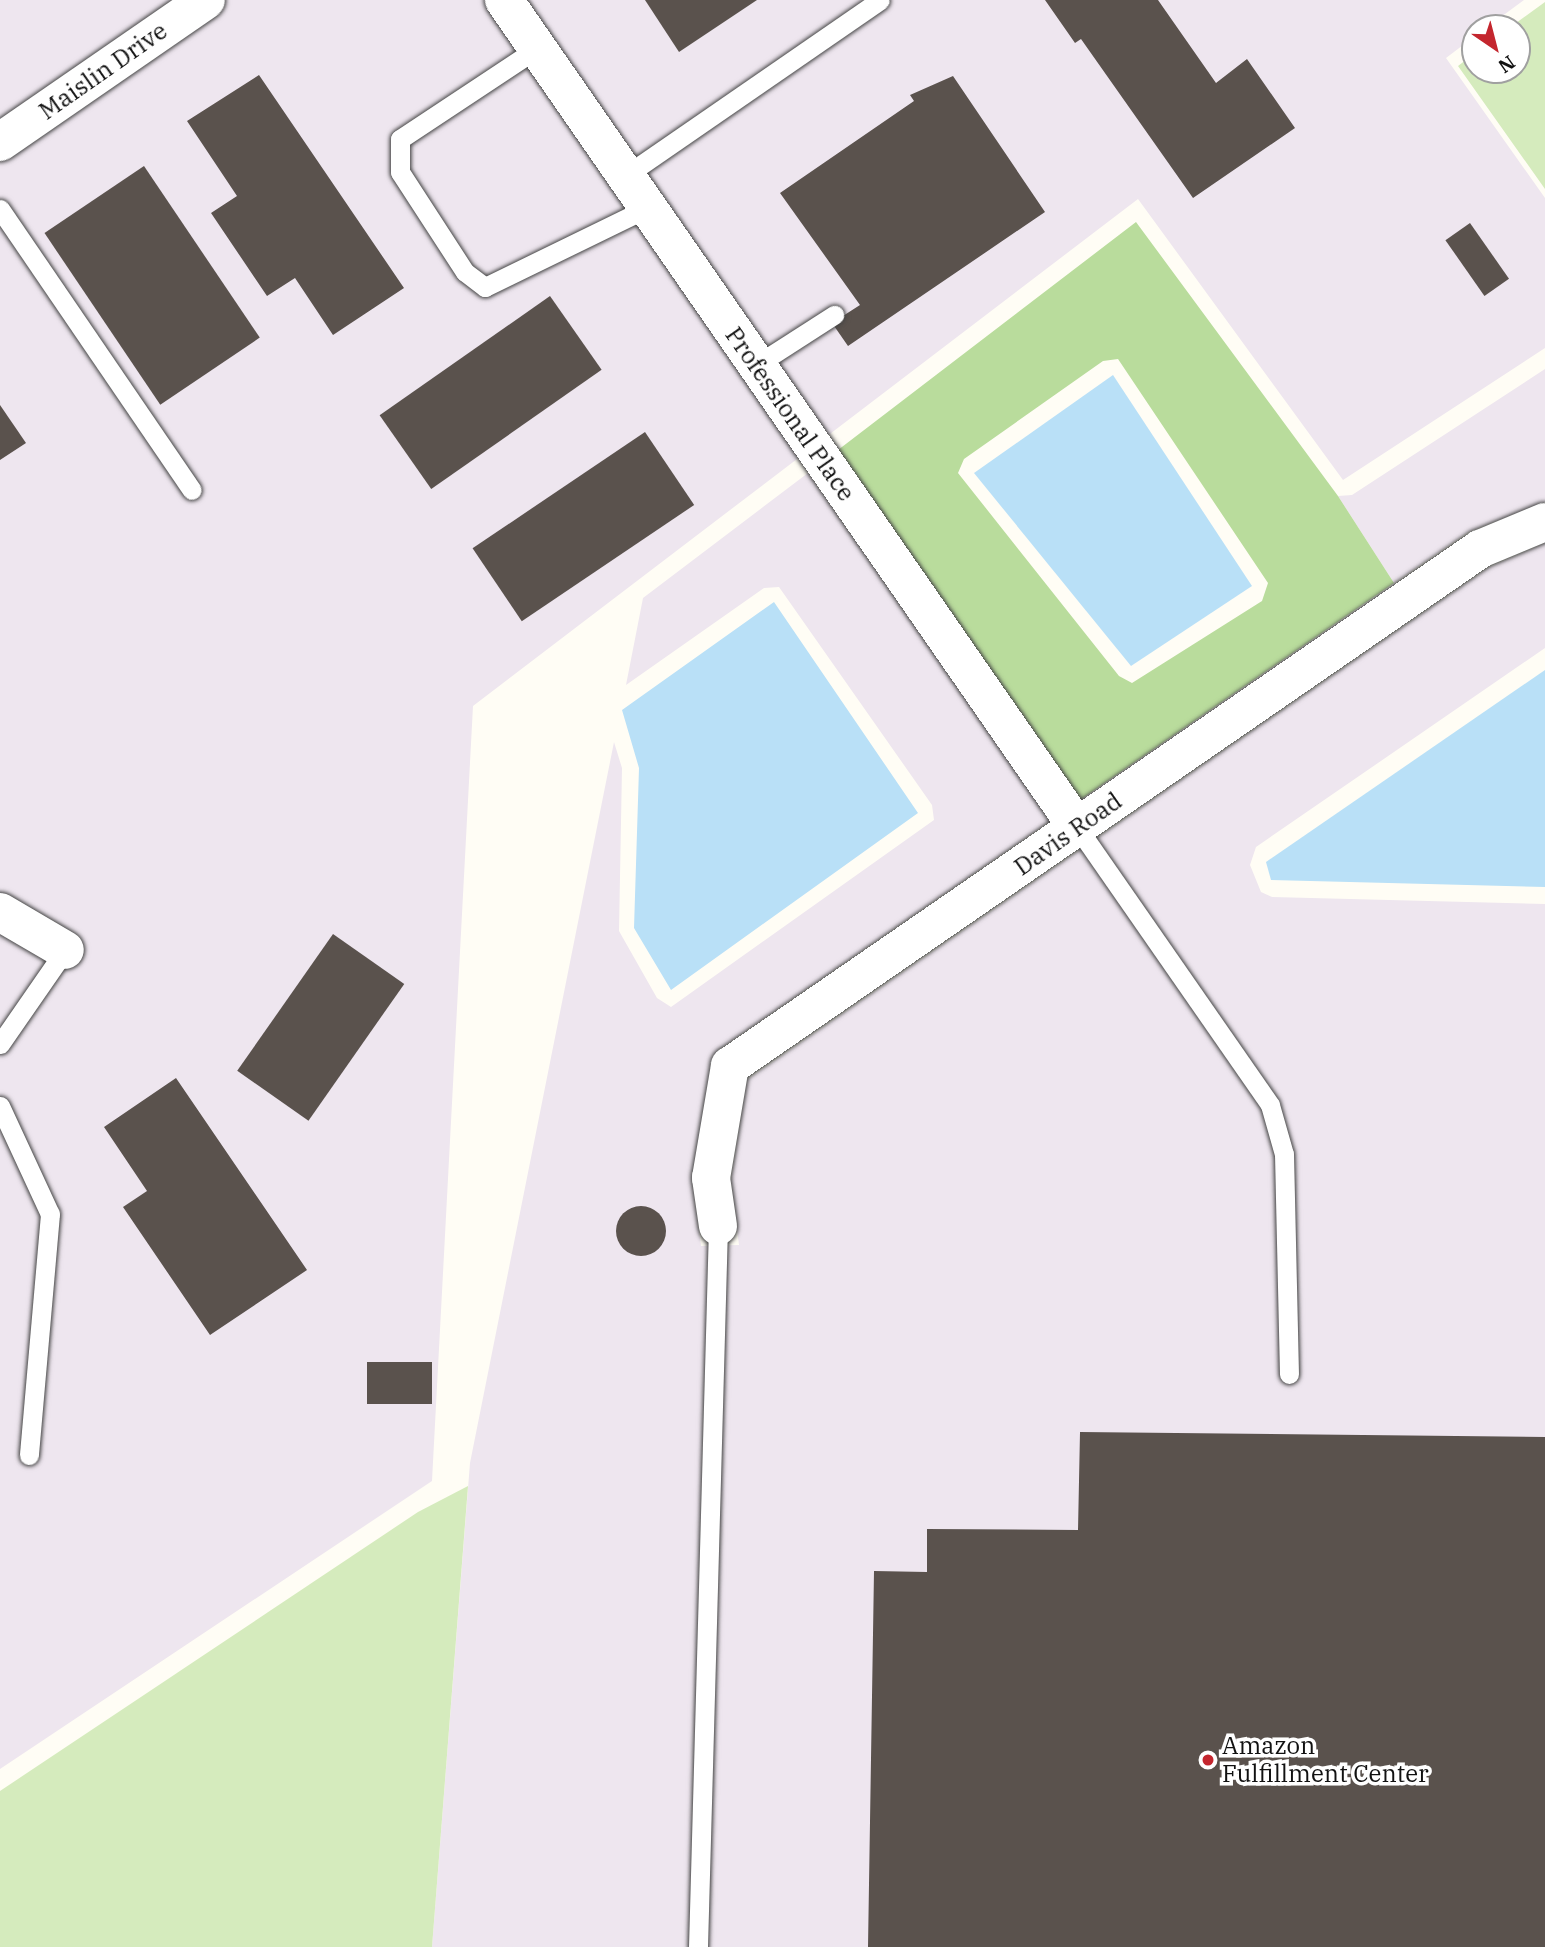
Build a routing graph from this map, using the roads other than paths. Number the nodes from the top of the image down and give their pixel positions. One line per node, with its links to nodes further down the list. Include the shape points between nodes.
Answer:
1 (205, 0): 5 (street, Maislin Drive)
2 (504, 0): 4 (street, Professional Place)
3 (880, 0): 6 (lane)
4 (536, 49): 6 (street, Professional Place); 8 (lane, via 400,139 401,172 465,272 485,287)
5 (3, 133)
6 (622, 178): 8 (street, Professional Place)
7 (0, 209): 11 (lane)
8 (645, 209): 10 (street, Professional Place)
9 (834, 315): 10 (lane)
10 (756, 365): 13 (street, Professional Place)
11 (192, 490)
12 (1545, 522): 13 (street, Davis Road, via 1480,549)
13 (1077, 827): 18 (street, Davis Road, via 730,1066 711,1178); 19 (lane, via 1270,1105 1284,1154)
14 (0, 912): 15 (street)
15 (65, 950): 16 (lane)
16 (0, 1044)
17 (0, 1106): 20 (lane, via 50,1214)
18 (718, 1226): 21 (lane)
19 (1289, 1374)
20 (29, 1455)
21 (698, 1947)

